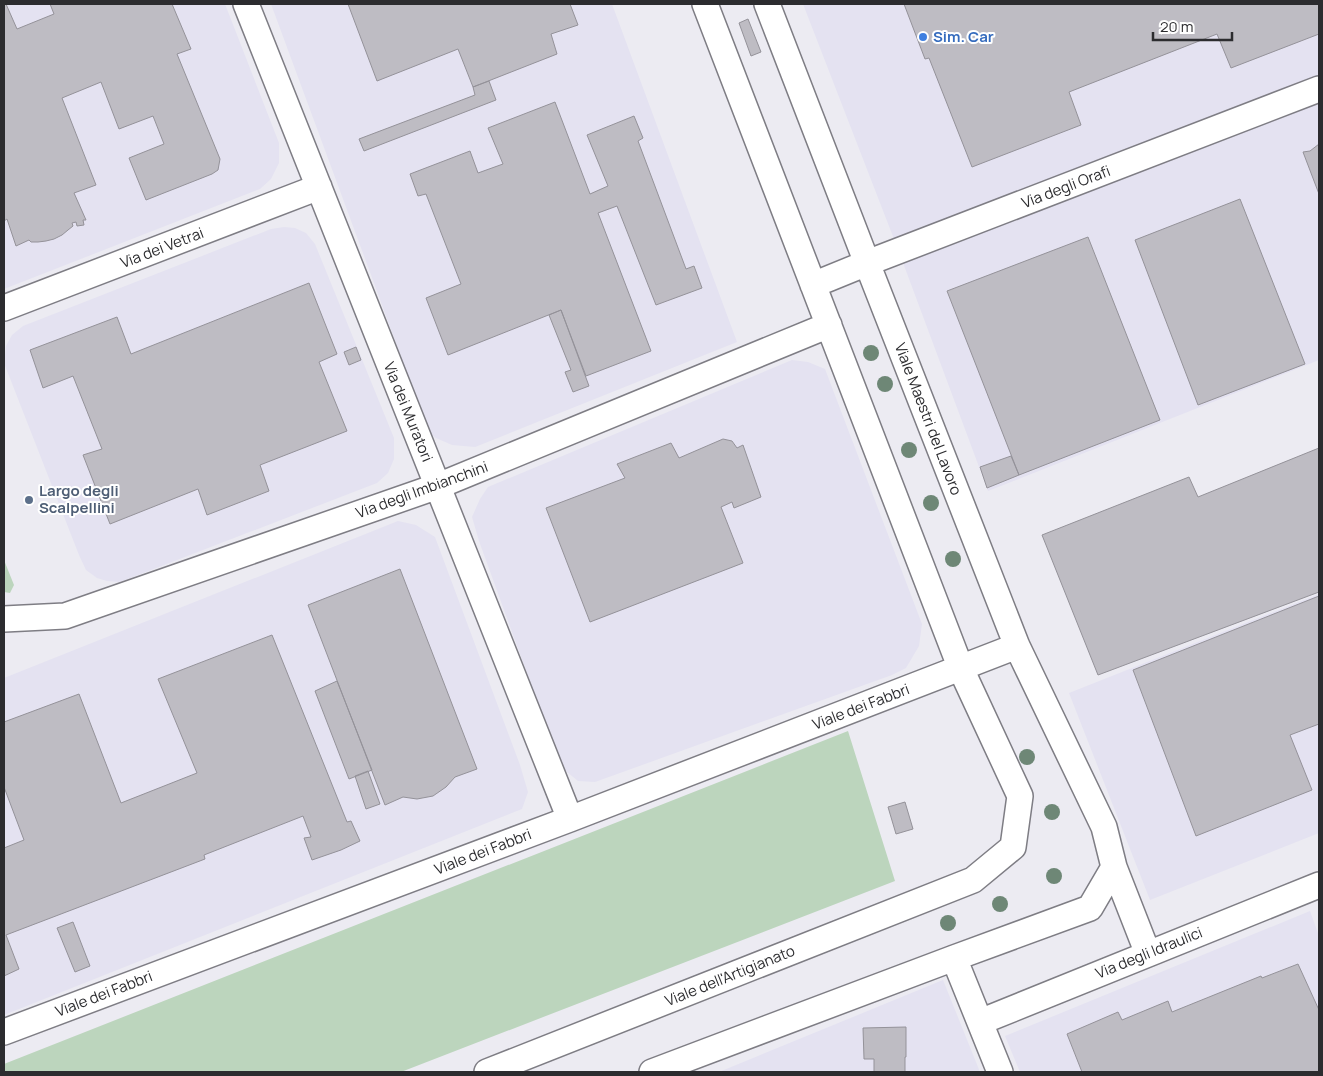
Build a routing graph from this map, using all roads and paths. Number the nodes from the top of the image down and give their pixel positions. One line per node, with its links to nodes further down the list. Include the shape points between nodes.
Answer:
1 (246, 4): 5 (street, Via dei Muratori)
2 (705, 4): 7 (street)
3 (767, 4): 6 (street, Viale Maestri del Lavoro)
4 (1319, 89): 6 (street, Via degli Orafi)
5 (319, 187): 8 (street, Via dei Vetrai); 10 (street, Via dei Muratori)
6 (867, 264): 7 (street, Via degli Orafi); 12 (street, Viale Maestri del Lavoro)
7 (813, 286): 9 (street)
8 (4, 308)
9 (829, 325): 10 (street, Via degli Imbianchini); 13 (street)
10 (438, 486): 11 (street, Via degli Imbianchini, via 66,616); 14 (street, Via dei Muratori)
11 (4, 619)
12 (1017, 646): 13 (street, Viale dei Fabbri); 15 (street, Viale Maestri del Lavoro, via 1104,827)
13 (961, 669): 14 (street, Viale dei Fabbri); 21 (street, Viale dell'Artigianato, via 1020,796 1013,847 973,880)
14 (570, 820): 20 (street, Viale dei Fabbri)
15 (1114, 867): 17 (street, Viale Maestri del Lavoro); 18 (street, via 1090,908)
16 (1319, 885): 17 (street, Via degli Idraulici)
17 (1148, 954): 19 (street, Via degli Idraulici)
18 (954, 958): 19 (street); 22 (street)
19 (980, 1022): 23 (street)
20 (4, 1032)
21 (487, 1072)
22 (652, 1072)
23 (1000, 1072)

